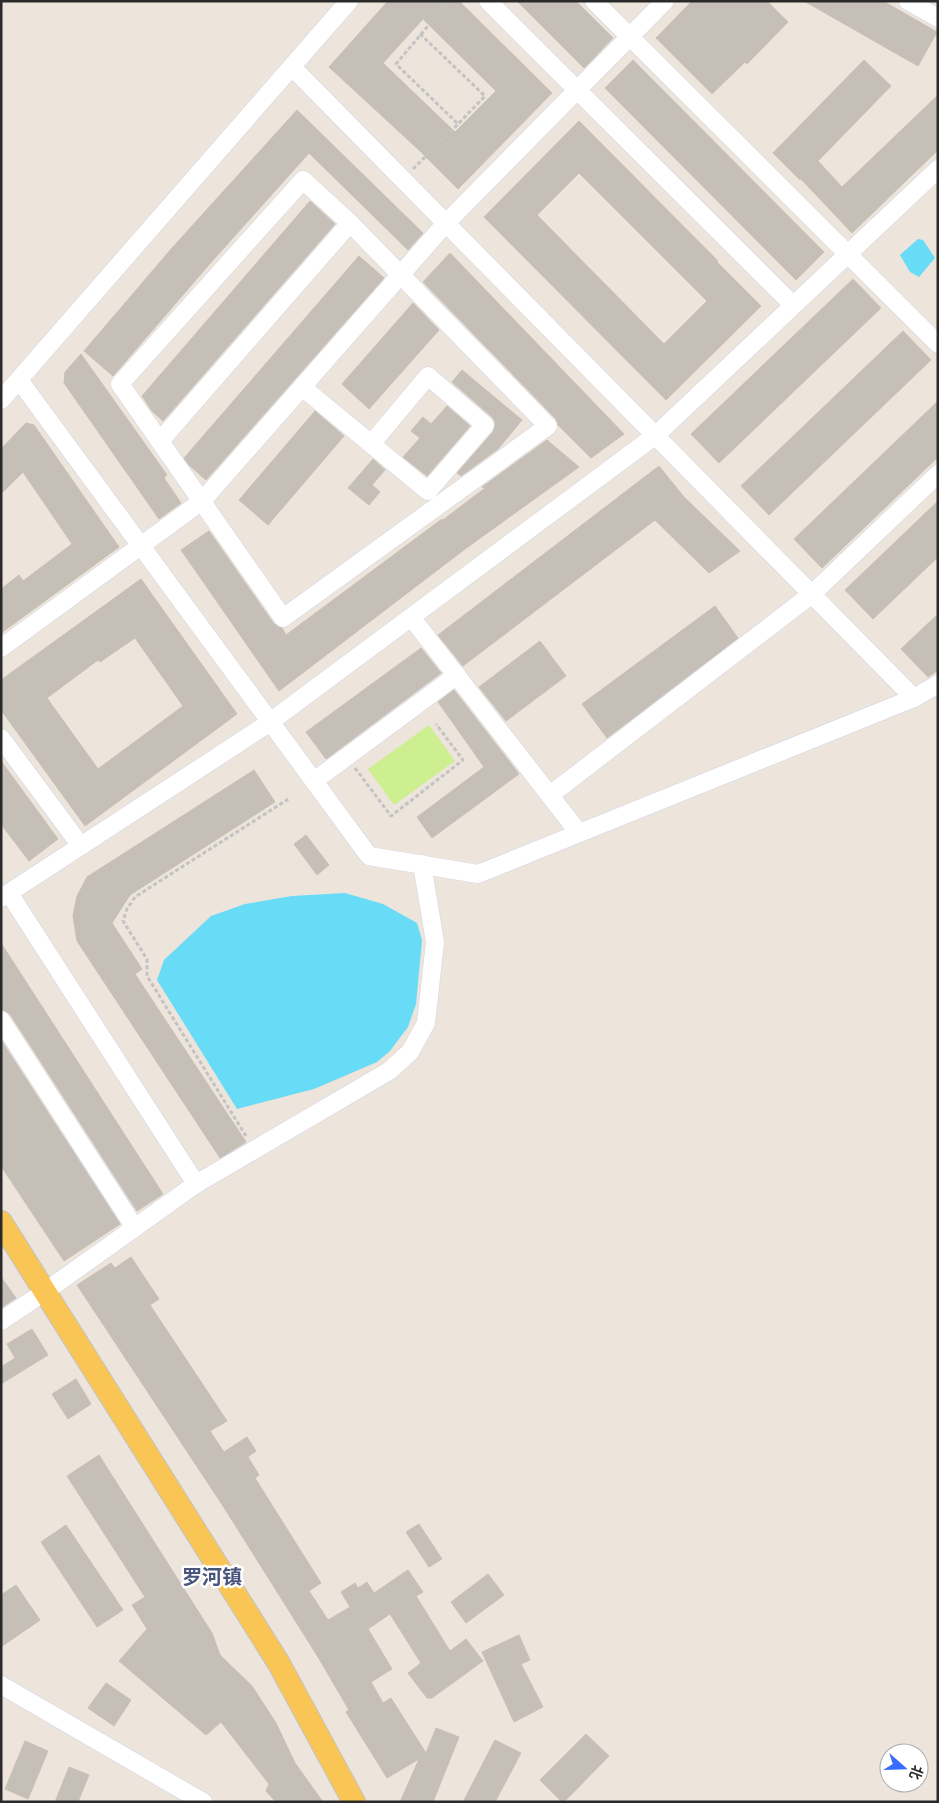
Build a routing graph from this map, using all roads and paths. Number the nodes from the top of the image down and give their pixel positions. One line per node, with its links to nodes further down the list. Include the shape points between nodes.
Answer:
1 (349, 1): 10 (street)
2 (449, 1): 8 (path)
3 (488, 1): 11 (street)
4 (594, 1): 9 (street)
5 (665, 1): 9 (street)
6 (908, 1): 7 (street)
7 (938, 18)
8 (420, 34): 12 (path, via 396,64); 12 (path, via 484,96)
9 (630, 37): 11 (street); 17 (street)
10 (292, 67): 14 (street); 21 (street)
11 (577, 90): 16 (street); 19 (street)
12 (458, 124): 14 (path)
13 (938, 169): 17 (street)
14 (404, 180): 16 (street)
15 (350, 223): 18 (street); 25 (street); 25 (street, via 303,180 120,384)
16 (446, 223): 18 (street); 24 (street)
17 (848, 254): 19 (street); 20 (street)
18 (400, 275): 22 (street); 28 (street, via 548,426 283,618)
19 (794, 305): 24 (street)
20 (938, 344)
21 (19, 380): 23 (street); 29 (street)
22 (302, 387): 26 (street); 28 (street)
23 (1, 400)
24 (656, 435): 30 (street); 31 (street)
25 (160, 441): 28 (street)
26 (371, 444): 26 (street, via 428,491 485,425 428,376)
27 (938, 474): 30 (street)
28 (202, 501): 29 (street)
29 (141, 546): 32 (street); 36 (street)
30 (812, 594): 35 (street); 41 (street)
31 (411, 617): 33 (street); 36 (street)
32 (1, 648)
33 (457, 675): 39 (street); 41 (street)
34 (938, 684): 35 (street)
35 (914, 698): 43 (street)
36 (270, 722): 40 (street); 44 (street)
37 (436, 724): 39 (path, via 463,760 391,816)
38 (1, 738): 44 (street)
39 (346, 757): 40 (street)
40 (314, 781): 45 (street, via 368,856)
41 (550, 795): 43 (street)
42 (290, 798): 48 (path, via 135,897 124,921 147,959 147,976)
43 (579, 833): 45 (street, via 478,874)
44 (82, 846): 46 (street)
45 (422, 864): 48 (street, via 435,942 426,1023 410,1052 389,1071)
46 (5, 896): 49 (street)
47 (1, 1020): 51 (street)
48 (254, 1150): 49 (street)
49 (196, 1184): 51 (street)
50 (1, 1222): 52 (main road)
51 (135, 1228): 52 (street)
52 (46, 1291): 53 (street); 56 (main road, via 278,1662)
53 (1, 1321)
54 (1, 1685): 55 (street)
55 (203, 1802)
56 (354, 1802)

